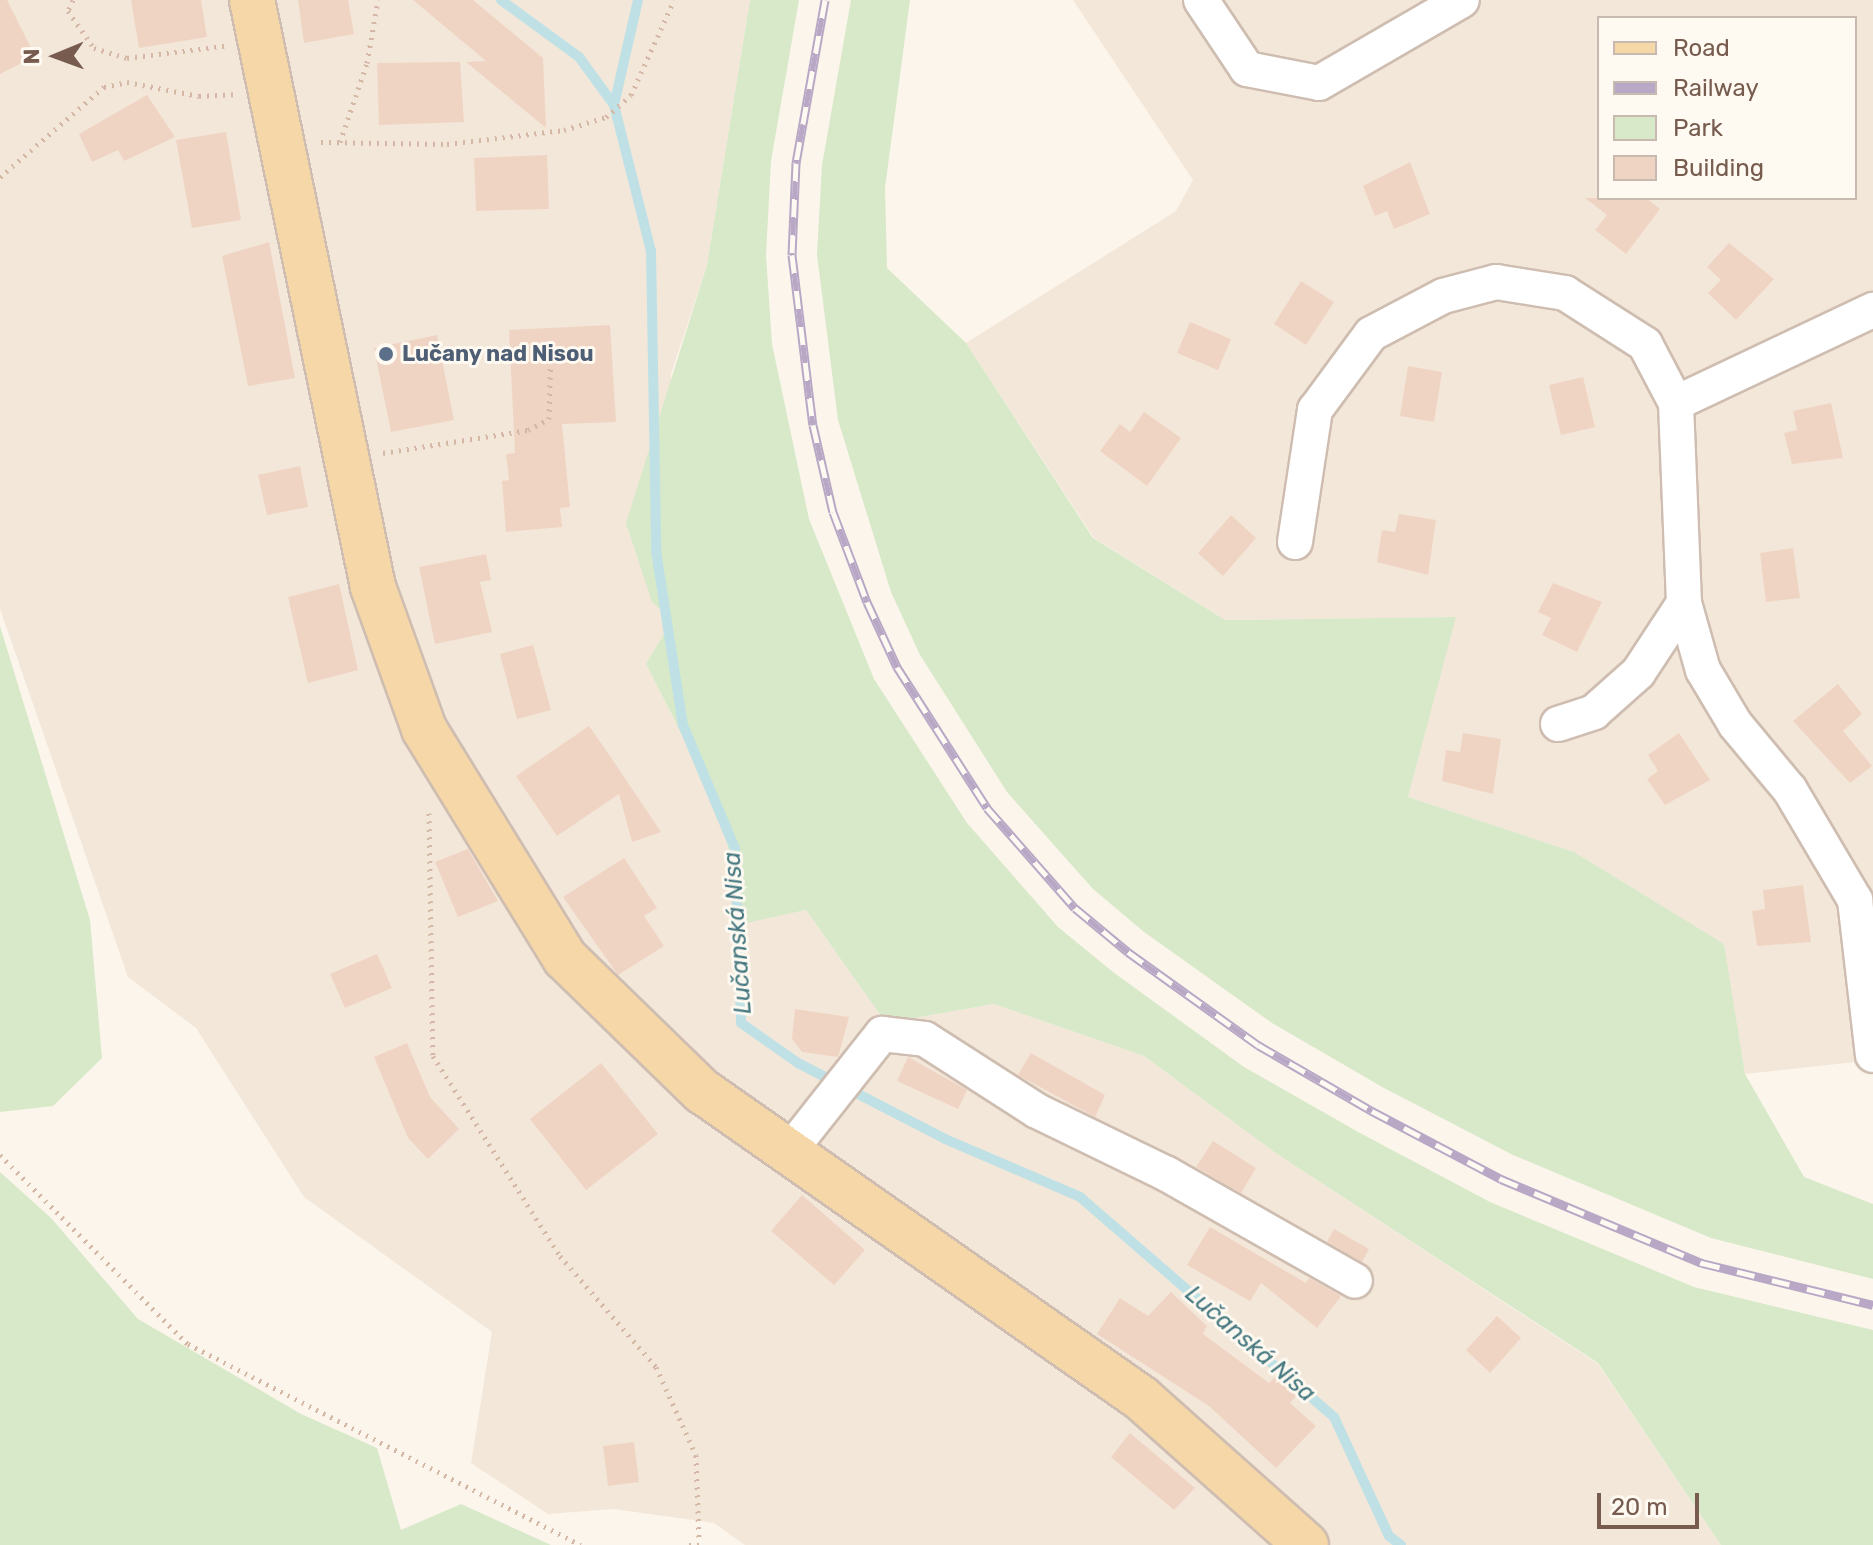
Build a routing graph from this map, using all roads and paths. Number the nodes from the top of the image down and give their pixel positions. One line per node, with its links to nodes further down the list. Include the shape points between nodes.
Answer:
1 (73, 0): 6 (path, via 68,11 94,48 127,58)
2 (378, 0): 9 (path, via 367,63)
3 (674, 0): 9 (path, via 631,95 606,117 564,130 447,144)
4 (1201, 0): 5 (street, via 1247,69 1319,83)
5 (1462, 0)
6 (256, 21): 7 (main road)
7 (270, 92): 8 (main road); 10 (path, via 199,96 127,82 104,87)
8 (280, 140): 9 (path); 14 (main road)
9 (340, 142)
10 (0, 177)
11 (1873, 310): 13 (street)
12 (551, 347): 14 (path, via 549,419 528,430)
13 (1676, 403): 15 (street, via 1645,344 1565,293 1496,282 1443,296 1371,334 1315,410); 16 (street)
14 (348, 459): 20 (main road, via 373,587 424,729 565,958 702,1091)
15 (1295, 542)
16 (1684, 603): 17 (street, via 1638,673 1594,712); 19 (street, via 1703,670 1735,724 1790,790 1855,900)
17 (1558, 724)
18 (429, 806): 23 (path, via 433,1056 560,1256 656,1367 696,1455)
19 (1873, 1055)
20 (788, 1153): 22 (street, via 882,1034 925,1039 1037,1111 1167,1174); 26 (main road, via 1141,1398)
21 (0, 1155): 24 (path, via 188,1344)
22 (1355, 1281)
23 (702, 1544): 25 (path)
24 (580, 1545)
25 (689, 1545)
26 (1306, 1545)

